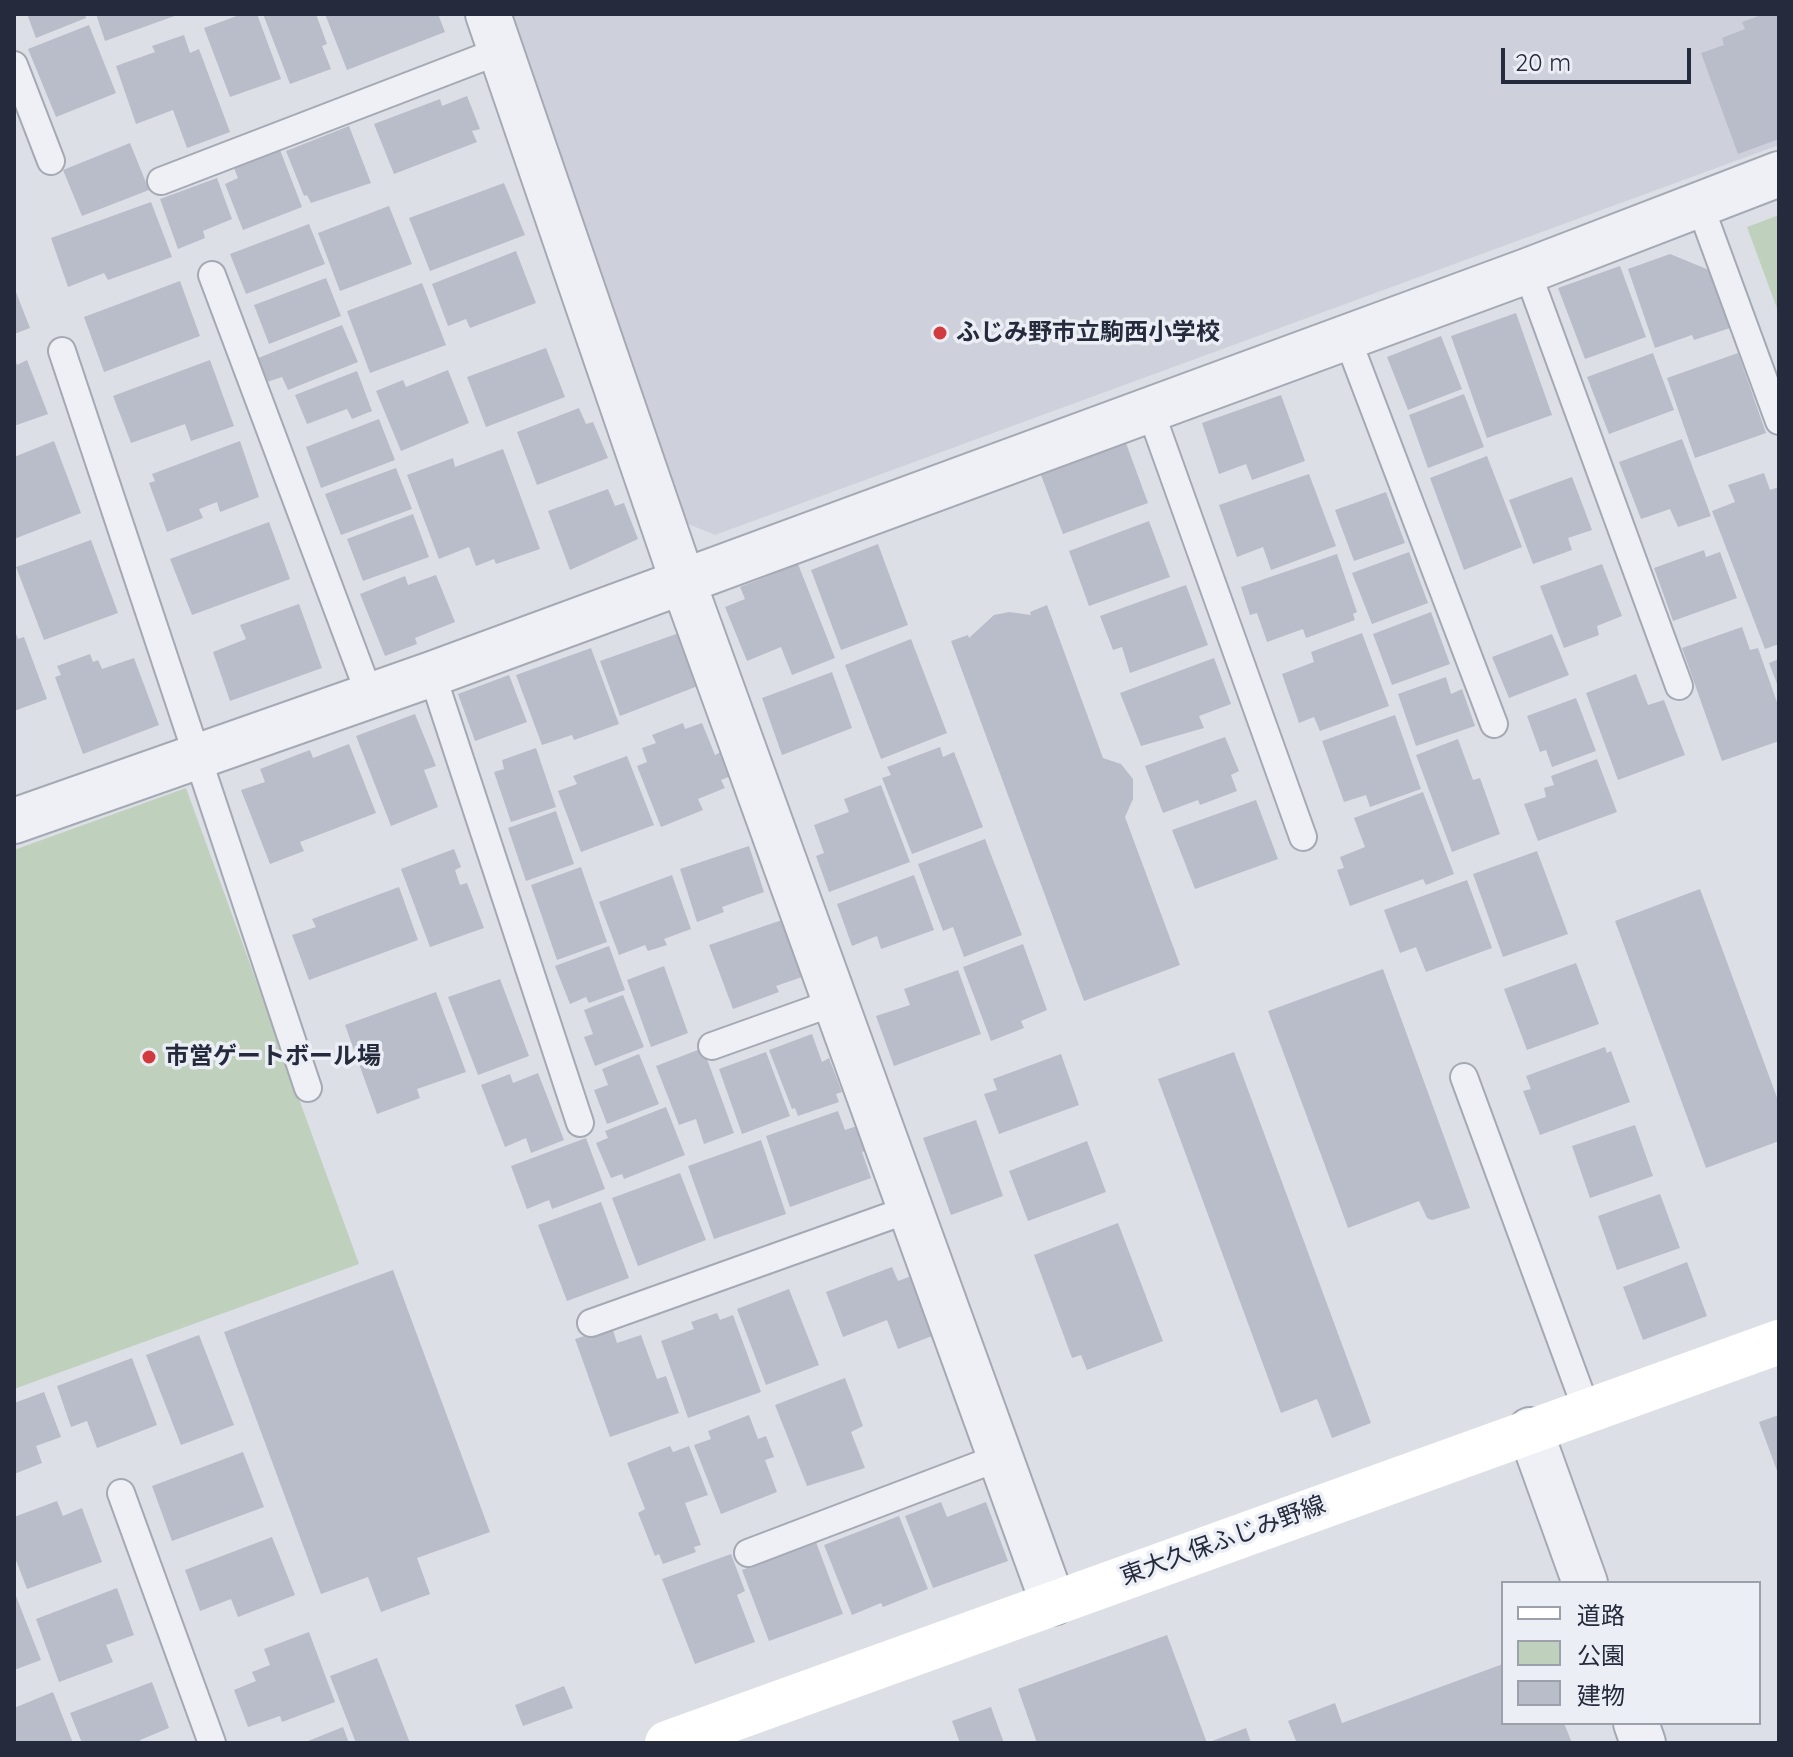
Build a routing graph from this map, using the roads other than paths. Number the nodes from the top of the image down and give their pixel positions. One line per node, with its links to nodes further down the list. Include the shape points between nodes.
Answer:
1 (495, 32): 5 (lane); 13 (street)
2 (14, 65): 3 (lane)
3 (51, 161)
4 (1779, 174): 6 (street)
5 (161, 181)
6 (1699, 203): 7 (street); 12 (lane)
7 (1527, 271): 9 (street); 15 (lane)
8 (212, 275): 16 (lane)
9 (1346, 335): 11 (street); 17 (lane)
10 (62, 351): 18 (lane)
11 (1150, 410): 13 (street); 20 (lane)
12 (1779, 421)
13 (682, 579): 14 (street); 21 (street)
14 (432, 674): 16 (street); 25 (lane)
15 (1679, 686)
16 (370, 696): 18 (street)
17 (1494, 724)
18 (197, 756): 19 (street); 24 (lane)
19 (14, 821)
20 (1303, 837)
21 (835, 1002): 22 (lane); 26 (street)
22 (712, 1046)
23 (1464, 1077): 29 (lane)
24 (308, 1088)
25 (580, 1123)
26 (910, 1209): 27 (lane); 31 (street)
27 (591, 1323)
28 (1779, 1342): 29 (main road, 東大久保ふじみ野線)
29 (1587, 1411): 30 (main road, 東大久保ふじみ野線)
30 (1530, 1430): 34 (street); 35 (main road, 東大久保ふじみ野線)
31 (1003, 1456): 33 (lane); 35 (street)
32 (121, 1493): 36 (lane)
33 (748, 1553)
34 (1584, 1581)
35 (1053, 1603): 37 (main road, 東大久保ふじみ野線)
36 (212, 1743)
37 (667, 1743)

